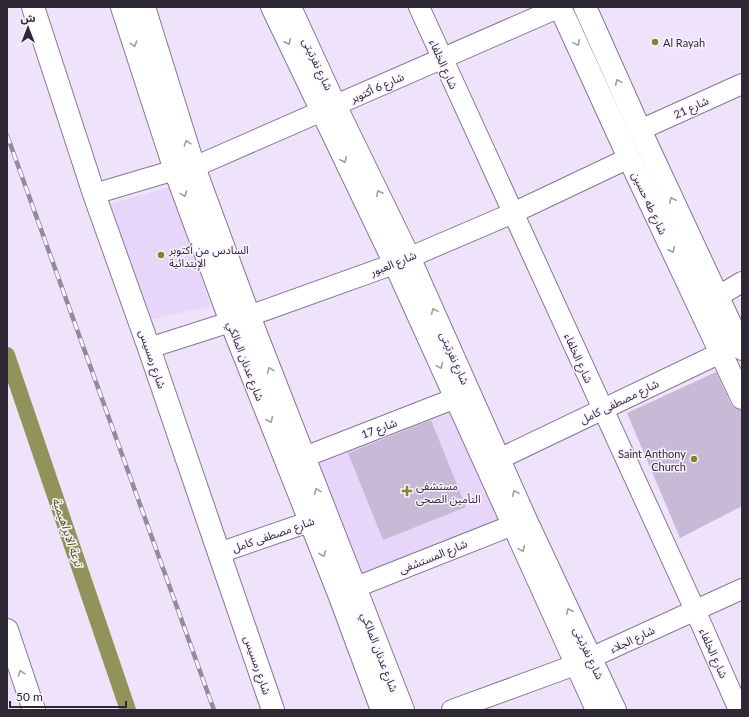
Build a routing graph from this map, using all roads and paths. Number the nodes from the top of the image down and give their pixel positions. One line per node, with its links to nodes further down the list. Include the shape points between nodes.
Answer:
1 (33, 7): 15 (main road, شارع رمسيس)
2 (122, 7): 14 (main road, شارع عدنان المالكي, one-way to 14)
3 (144, 7): 14 (main road, شارع عدنان المالكي, one-way to 3)
4 (271, 7): 11 (street, شارع نفرتيتى, one-way to 11)
5 (291, 7): 11 (street, شارع نفرتيتى)
6 (419, 7): 9 (street, شارع الخلفاء)
7 (560, 7): 9 (street, شارع 6 أكتوبر); 13 (main road, شارع طه حسين, one-way to 13)
8 (585, 7): 12 (main road, شارع طه حسين, one-way to 8)
9 (441, 59): 11 (street, شارع 6 أكتوبر); 16 (street, شارع الخلفاء)
10 (742, 84): 12 (street, شارع 21)
11 (329, 109): 14 (street, شارع 6 أكتوبر); 17 (street, شارع نفرتيتى)
12 (640, 130): 19 (main road, شارع طه حسين, one-way to 12)
13 (629, 158): 16 (street, شارع العبور); 22 (main road, شارع طه حسين, one-way to 22)
14 (185, 169): 15 (street, شارع 6 أكتوبر); 20 (main road, شارع عدنان المالكي)
15 (94, 194): 21 (main road, شارع رمسيس)
16 (513, 213): 17 (street, شارع العبور); 25 (street, شارع الخلفاء)
17 (402, 261): 20 (street, شارع العبور); 23 (street, شارع نفرتيتى)
18 (742, 282): 19 (street)
19 (718, 297): 22 (main road, شارع طه حسين)
20 (240, 319): 21 (street, شارع العبور); 27 (main road, شارع عدنان المالكي)
21 (149, 348): 30 (main road, شارع رمسيس)
22 (734, 349): 24 (main road, شارع طه حسين); 25 (street, شارع مصطفى كامل)
23 (462, 395): 26 (street, شارع نفرتيتى); 27 (street, شارع 17); 29 (street, شارع نفرتيتى)
24 (742, 398)
25 (602, 410): 26 (street, شارع مصطفى كامل); 33 (street, شارع الخلفاء)
26 (499, 459): 29 (street, شارع نفرتيتى, one-way to 26)
27 (295, 460): 28 (main road, شارع عدنان المالكي)
28 (318, 518): 30 (street, شارع مصطفى كامل); 32 (main road, شارع عدنان المالكي)
29 (519, 522): 32 (street, شارع المستشفى); 35 (street, شارع نفرتيتى)
30 (218, 553): 37 (main road, شارع رمسيس)
31 (742, 589): 33 (street, شارع الجلاء)
32 (347, 591): 38 (main road, شارع عدنان المالكي); 39 (main road, شارع عدنان المالكي)
33 (695, 610): 35 (street, شارع الجلاء); 43 (street, شارع الخلفاء)
34 (7, 630): 36 (main road, one-way to 34)
35 (583, 662): 40 (street, شارع الجلاء); 41 (street, شارع نفرتيتى); 42 (street, شارع نفرتيتى)
36 (34, 710)
37 (273, 710)
38 (382, 710)
39 (403, 710)
40 (452, 710)
41 (596, 710)
42 (616, 710)
43 (739, 710)

